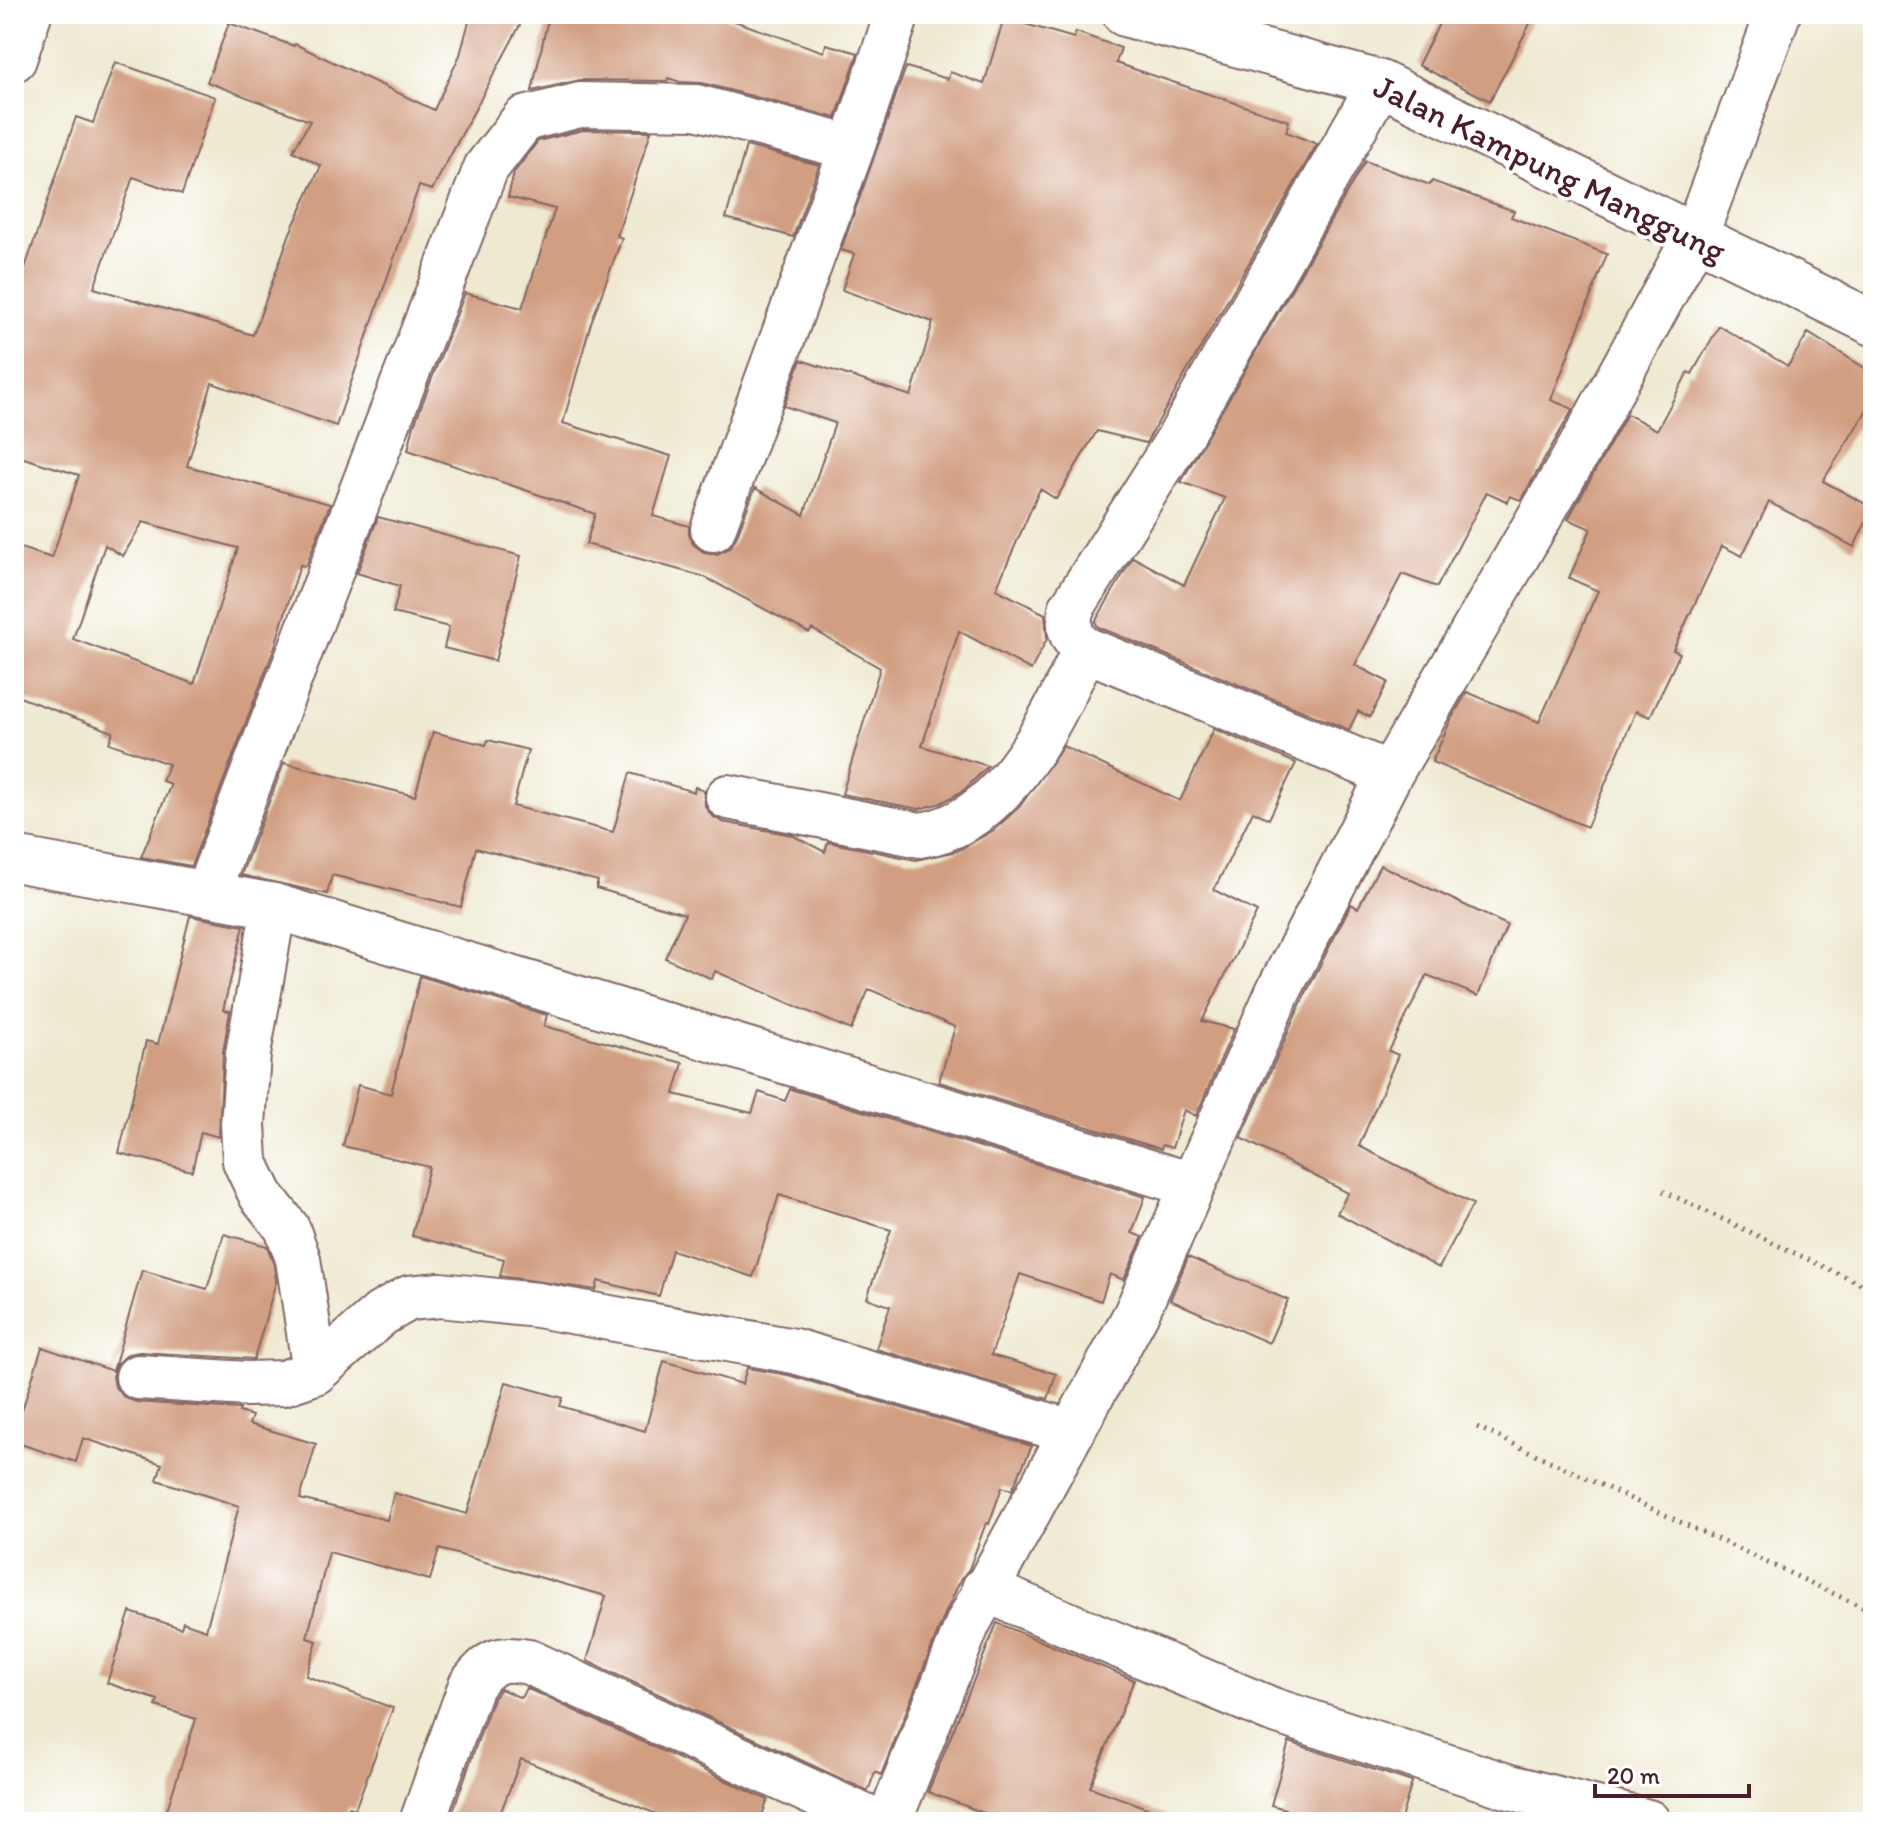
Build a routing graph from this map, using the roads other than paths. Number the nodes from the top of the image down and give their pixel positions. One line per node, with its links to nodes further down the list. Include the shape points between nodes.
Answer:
1 (29, 14): 5 (street)
2 (897, 14): 7 (street)
3 (1125, 14): 6 (street, Jalan Kampung Manggung)
4 (1778, 14): 8 (street)
5 (14, 59)
6 (1380, 83): 8 (street, Jalan Kampung Manggung); 11 (street, via 1179,438 1071,609 1070,634)
7 (852, 148): 10 (street); 15 (street, via 696,107 580,105 524,119 486,168)
8 (1695, 237): 9 (street, Jalan Kampung Manggung); 12 (street, via 1580,448)
9 (1873, 323)
10 (713, 529)
11 (1085, 649): 12 (street); 13 (street, via 1049,724 1018,770 981,808 936,833 920,835)
12 (1390, 774): 17 (street, via 1278,992)
13 (728, 797)
14 (14, 859): 15 (street)
15 (207, 893): 16 (street)
16 (274, 906): 17 (street); 18 (street, via 248,1054 245,1161 261,1195 287,1228 298,1259)
17 (1192, 1185): 20 (street, via 1136,1314)
18 (315, 1372): 19 (street, via 283,1383); 20 (street, via 381,1314 409,1298 440,1295 537,1305 794,1351)
19 (138, 1377)
20 (1072, 1432): 21 (street)
21 (984, 1589): 22 (street); 25 (street)
22 (1506, 1805): 26 (street)
23 (422, 1822): 24 (street, via 471,1685 484,1668 511,1658)
24 (876, 1822)
25 (889, 1822)
26 (1648, 1822)

